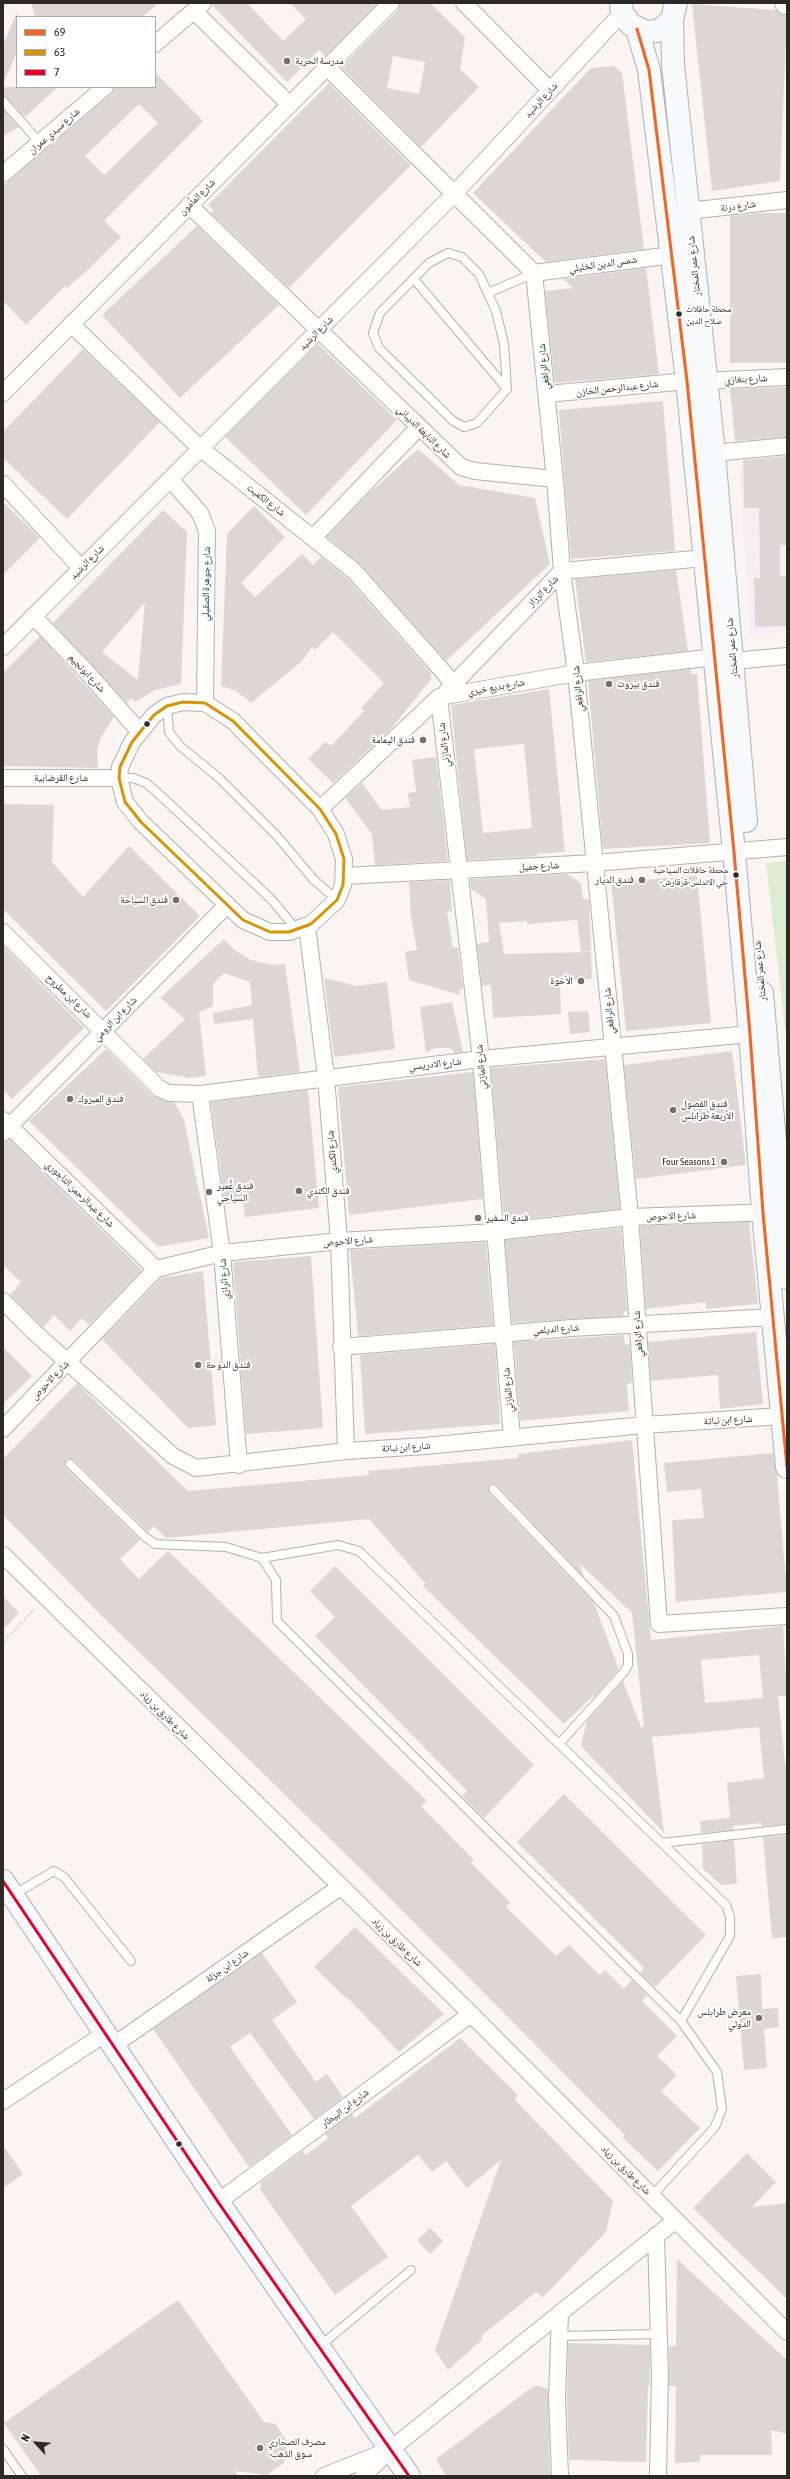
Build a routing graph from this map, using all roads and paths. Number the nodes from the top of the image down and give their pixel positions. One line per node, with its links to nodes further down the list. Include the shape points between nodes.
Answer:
1 (391, 3): 8 (street, شارع المأمون)
2 (464, 3): 10 (street)
3 (198, 7): 7 (street); 12 (street)
4 (675, 7): 6 (main road, via 665,26 657,30); 18 (main road, شارع عمر المختار, via 672,49)
5 (622, 8): 6 (main road, via 631,25); 10 (street, شارع الرشيد)
6 (638, 30): 19 (main road, شارع عمر المختار, via 649,70)
7 (156, 43)
8 (327, 67): 12 (street, شارع المأمون); 15 (street)
9 (104, 88): 13 (street, شارع سيدي عمران)
10 (550, 90): 15 (street, شارع الرشيد)
11 (3, 101): 13 (lane)
12 (290, 105): 17 (street, شارع المأمون)
13 (40, 142): 14 (street, شارع سيدي عمران)
14 (3, 174)
15 (454, 194): 20 (street); 24 (street, شارع الرشيد)
16 (787, 200): 18 (street, شارع درنة)
17 (189, 205): 23 (street, شارع المأمون); 24 (street, شارع النابغة الديباني)
18 (688, 212): 26 (main road, شارع عمر المختار)
19 (672, 254): 20 (street, شمس الدين الخليلي); 26 (main road, شارع عمر المختار)
20 (534, 273): 22 (lane); 29 (street, شارع الرافعي)
21 (414, 279): 22 (lane, via 429,264 448,253 462,257 479,274); 27 (lane); 27 (lane, via 380,313 373,333 378,348 453,421 464,427 477,424)
22 (488, 293): 27 (lane, via 496,311 504,344)
23 (71, 324): 28 (street, شارع المأمون); 32 (street, شارع الكميت)
24 (318, 330): 30 (street, شارع النابغة الديباني); 32 (street, شارع الرشيد)
25 (787, 377): 26 (street, شارع بنغازي)
26 (696, 381): 29 (street, شارع عبدالرحمن الخازن); 33 (main road, شارع عمر المختار); 38 (main road, شارع عمر المختار)
27 (507, 389)
28 (3, 393)
29 (547, 394): 35 (street, شارع الرافعي)
30 (419, 427): 35 (street, شارع النابغة الديباني, via 461,467 475,471); 37 (street)
31 (787, 446): 33 (street)
32 (200, 448): 34 (street, شارع الرشيد); 37 (street, شارع الكميت)
33 (714, 453): 44 (main road, شارع عمر المختار)
34 (170, 479): 39 (street, شارع الرشيد); 48 (street, شارع جوهرة الصقيلي, via 200,513 207,531)
35 (555, 479): 40 (street, شارع الرافعي)
36 (3, 484): 39 (street)
37 (314, 537): 46 (street, شارع الكميت, via 354,571)
38 (704, 558): 40 (street, شارع الرزاز); 44 (main road, شارع عمر المختار)
39 (81, 568): 41 (street, شارع الرشيد)
40 (562, 571): 45 (street, شارع الرافعي); 46 (street, شارع الرزاز)
41 (33, 616): 42 (street, شارع الرشيد); 50 (street, شارع ابونجيم)
42 (3, 646)
43 (787, 656): 44 (street, شارع بديع خيري)
44 (724, 659): 45 (street, شارع بديع خيري); 55 (main road, شارع عمر المختار)
45 (576, 673): 47 (street, شارع بديع خيري); 56 (street, شارع الرافعي)
46 (454, 684): 47 (street, شارع الرزاز)
47 (440, 697): 53 (street); 57 (street, شارع المازني)
48 (205, 702): 49 (street, via 183,702); 53 (street, via 233,721)
49 (167, 706): 50 (street); 59 (lane, via 170,732 180,746 219,778 277,836 314,880)
50 (139, 731): 52 (street, via 124,758)
51 (3, 778): 52 (street, شارع القرضابية)
52 (119, 778): 60 (street, via 125,802 141,822); 61 (lane, via 133,778 160,795)
53 (320, 810): 58 (street, via 336,834 344,859)
54 (787, 847): 55 (street, شارع جميل)
55 (741, 851): 56 (street, شارع جميل); 64 (main road, شارع عمر المختار); 71 (main road, شارع عمر المختار)
56 (595, 863): 57 (street, شارع جميل); 65 (street, شارع الرافعي)
57 (458, 870): 58 (street, شارع جميل); 66 (street, شارع المازني)
58 (344, 876): 59 (street)
59 (336, 900): 61 (street, via 321,917)
60 (226, 906): 61 (street, via 243,920 270,932); 63 (street, شارع ابن الرومي)
61 (302, 928): 67 (street, شارع الكندي)
62 (3, 932): 63 (street, شارع ابن مطروح)
63 (104, 1030): 68 (street, شارع ابن مطروح, via 160,1089); 70 (street, شارع ابن الرومي)
64 (750, 1034): 65 (street, شارع الادريسي); 71 (main road, شارع عمر المختار)
65 (613, 1046): 66 (street, شارع الادريسي); 72 (street, شارع الرافعي)
66 (481, 1059): 67 (street, شارع الادريسي); 73 (street, شارع المازني)
67 (326, 1076): 69 (street, شارع الادريسي); 74 (street, شارع الكندي)
68 (169, 1093): 69 (street, شارع الادريسي)
69 (200, 1094): 75 (street, شارع الرازي)
70 (5, 1127): 76 (street, شارع عبدالرحمن التاجوري)
71 (777, 1212): 72 (street, شارع الاحوص); 77 (main road, شارع عمر المختار); 79 (main road, شارع عمر المختار)
72 (630, 1217): 73 (street, شارع الاحوص); 80 (street, شارع الرافعي)
73 (495, 1232): 74 (street, شارع الاحوص); 81 (street, شارع المازني)
74 (339, 1241): 75 (street, شارع الاحوص); 82 (street, شارع الكندي)
75 (222, 1253): 76 (street, شارع الاحوص); 90 (street, شارع الرازي)
76 (156, 1269): 83 (street, شارع الاحوص)
77 (787, 1278)
78 (3, 1301): 83 (street, شارع ابن نباتة)
79 (772, 1317): 80 (street, شارع الديلمي); 84 (main road, شارع عمر المختار)
80 (638, 1324): 81 (street, شارع الديلمي); 85 (street, شارع الرافعي)
81 (503, 1333): 82 (street, شارع الديلمي); 87 (street, شارع المازني)
82 (341, 1347): 88 (street, شارع الكندي)
83 (68, 1361): 86 (street, شارع الاحوص); 90 (street, شارع ابن نباتة, via 173,1456 186,1464 196,1468)
84 (782, 1416): 85 (street, شارع ابن نباتة); 91 (main road, شارع عمر المختار)
85 (644, 1425): 87 (street, شارع ابن نباتة); 96 (street, شارع الرافعي, via 659,1624)
86 (3, 1430)
87 (512, 1438): 88 (street, شارع ابن نباتة)
88 (346, 1451): 90 (street, شارع ابن نباتة)
89 (70, 1464): 94 (lane, via 155,1544 226,1547)
90 (239, 1465)
91 (787, 1467)
92 (492, 1489): 98 (lane, via 614,1616 628,1654 628,1665 624,1672)
93 (3, 1556): 95 (street, شارع طارق بن زياد)
94 (262, 1558): 98 (lane, via 338,1544 359,1551); 105 (lane, via 276,1580 277,1621)
95 (46, 1598): 97 (path); 101 (street, شارع طارق بن زياد)
96 (787, 1616)
97 (3, 1642)
98 (559, 1744): 100 (lane)
99 (787, 1829): 100 (lane)
100 (662, 1843): 105 (lane, via 726,1905 730,1917 730,1936)
101 (340, 1887): 104 (street, شارع طارق بن زياد); 106 (street, شارع ابن جزلة)
102 (8, 1888): 103 (lane, via 54,1871 64,1877); 106 (main road)
103 (131, 1961)
104 (471, 2014): 108 (street, شارع طارق بن زياد); 109 (street, شارع ابن البيطار)
105 (681, 2021): 108 (lane, via 717,2072 722,2110 715,2127)
106 (110, 2039): 107 (street, شارع ابن جزلة); 109 (main road)
107 (3, 2101)
108 (652, 2196): 110 (street, شارع طارق بن زياد)
109 (218, 2202): 117 (main road)
110 (676, 2220): 111 (street); 114 (street, شارع طارق بن زياد)
111 (656, 2235): 113 (street); 115 (street)
112 (411, 2270): 117 (lane)
113 (560, 2313): 116 (street); 119 (street)
114 (787, 2332)
115 (659, 2334): 116 (lane); 125 (street)
116 (559, 2336): 124 (street, via 557,2398)
117 (319, 2347): 119 (main road)
118 (3, 2449): 120 (lane)
119 (391, 2449): 121 (street); 122 (street); 123 (main road)
120 (22, 2476)
121 (324, 2476)
122 (363, 2476)
123 (409, 2476)
124 (560, 2476)
125 (658, 2476)

